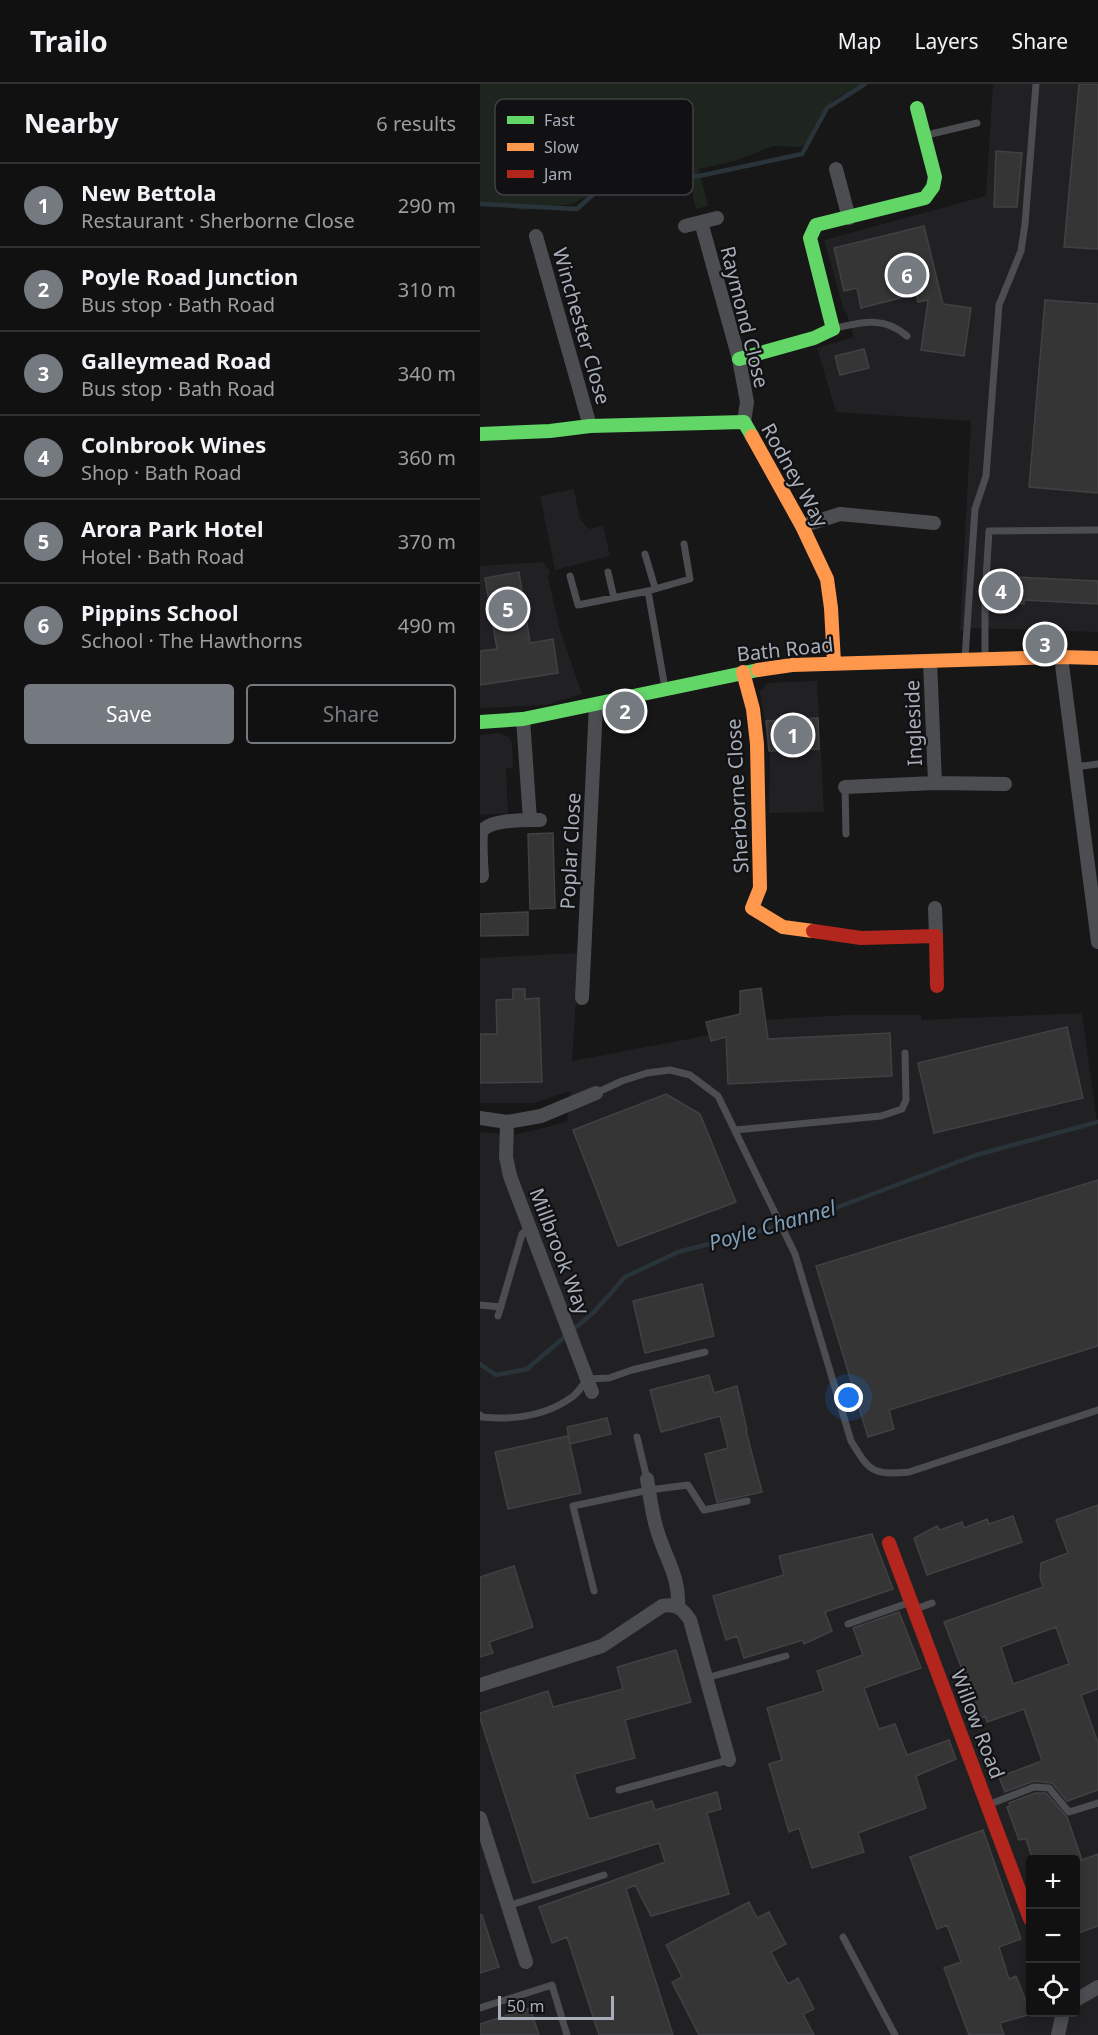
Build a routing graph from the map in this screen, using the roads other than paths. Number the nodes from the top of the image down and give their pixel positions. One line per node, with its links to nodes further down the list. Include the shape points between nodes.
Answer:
1 (1036, 84): 28 (lane, via 1021,251 999,305 986,476 975,509)
2 (917, 108): 4 (street)
3 (977, 123): 4 (lane)
4 (924, 135): 7 (street, via 935,177 925,198)
5 (836, 169): 7 (street)
6 (717, 218): 8 (street)
7 (849, 218): 11 (street, via 816,225 810,238)
8 (701, 222): 9 (street); 13 (street, Raymond Close)
9 (685, 226)
10 (536, 236): 15 (street, Winchester Close)
11 (833, 329): 12 (lane, via 866,321 896,327); 13 (street)
12 (907, 336)
13 (739, 359): 14 (street, Raymond Close, via 747,402)
14 (744, 422): 15 (street, Rodney Way); 18 (street, Rodney Way)
15 (590, 426): 16 (street, Rodney Way)
16 (480, 434)
17 (934, 523): 18 (street, via 840,514)
18 (802, 526): 31 (street, Rodney Way, via 827,579)
19 (1098, 530): 29 (lane, via 990,531)
20 (684, 544): 24 (lane, via 690,579)
21 (645, 554): 24 (lane)
22 (608, 572): 25 (lane)
23 (570, 576): 25 (lane, via 578,605)
24 (651, 589): 25 (lane); 33 (lane)
25 (615, 598)
26 (1061, 657): 27 (street, Bath Road); 29 (street, Bath Road); 38 (street)
27 (1098, 658)
28 (965, 660): 29 (street, Bath Road); 30 (street, Bath Road)
29 (985, 660)
30 (930, 661): 31 (street, Bath Road); 39 (street, Ingleside)
31 (834, 663): 32 (street, Bath Road)
32 (743, 672): 33 (street, Bath Road); 45 (street, Sherborne Close, via 757,744 760,888 752,908 783,927 861,938)
33 (665, 690): 34 (street, Bath Road)
34 (596, 705): 35 (street, Bath Road); 48 (street, Poplar Close)
35 (523, 719): 36 (street, Bath Road); 43 (street, via 535,820 493,824 484,829 480,835)
36 (480, 722)
37 (1098, 764): 38 (lane)
38 (1075, 767): 46 (street)
39 (935, 783): 40 (street, Ingleside); 41 (street, Ingleside)
40 (1005, 784)
41 (845, 787): 42 (lane)
42 (846, 834)
43 (482, 876)
44 (935, 908): 45 (street)
45 (936, 936): 47 (street)
46 (1093, 940)
47 (937, 986)
48 (582, 998)
49 (905, 1053): 53 (lane, via 906,1100 902,1109 881,1116)
50 (596, 1093): 52 (street, via 541,1116); 53 (lane, via 647,1073 670,1070 690,1075 718,1096)
51 (480, 1118): 52 (street)
52 (507, 1122): 54 (street, Millbrook Way, via 510,1176)
53 (735, 1130): 60 (lane, via 795,1254 851,1441 866,1465 884,1474 909,1472)
54 (530, 1227): 56 (lane, via 522,1234); 59 (street, Millbrook Way)
55 (480, 1305): 56 (lane)
56 (501, 1307): 57 (lane)
57 (498, 1316)
58 (705, 1352): 59 (lane)
59 (590, 1385): 61 (lane, via 530,1416 504,1420)
60 (1098, 1410)
61 (480, 1415)
62 (638, 1437): 63 (lane)
63 (648, 1485): 64 (lane, via 688,1485 704,1510); 66 (lane, via 573,1506); 69 (street, via 657,1530 673,1567)
64 (747, 1501)
65 (889, 1543): 68 (street, Willow Road)
66 (594, 1592)
67 (932, 1603): 68 (lane)
68 (912, 1606): 70 (lane); 77 (street, Willow Road)
69 (678, 1607): 72 (street, via 690,1620); 73 (street, via 662,1606 602,1646)
70 (848, 1624)
71 (786, 1656): 72 (lane)
72 (706, 1678): 74 (street)
73 (480, 1685)
74 (729, 1760): 75 (lane)
75 (619, 1790)
76 (1098, 1803): 77 (lane, via 1070,1812 1050,1788 1034,1787)
77 (988, 1805): 81 (street, Willow Road)
78 (480, 1818): 80 (street)
79 (604, 1875): 80 (lane)
80 (508, 1906): 83 (street)
81 (1026, 1909)
82 (843, 1937): 89 (lane)
83 (526, 1962)
84 (1098, 1987): 85 (street)
85 (1080, 1998)
86 (480, 2008): 88 (lane, via 552,1985)
87 (1062, 2017): 90 (street)
88 (567, 2035)
89 (896, 2035)
90 (1058, 2035)

